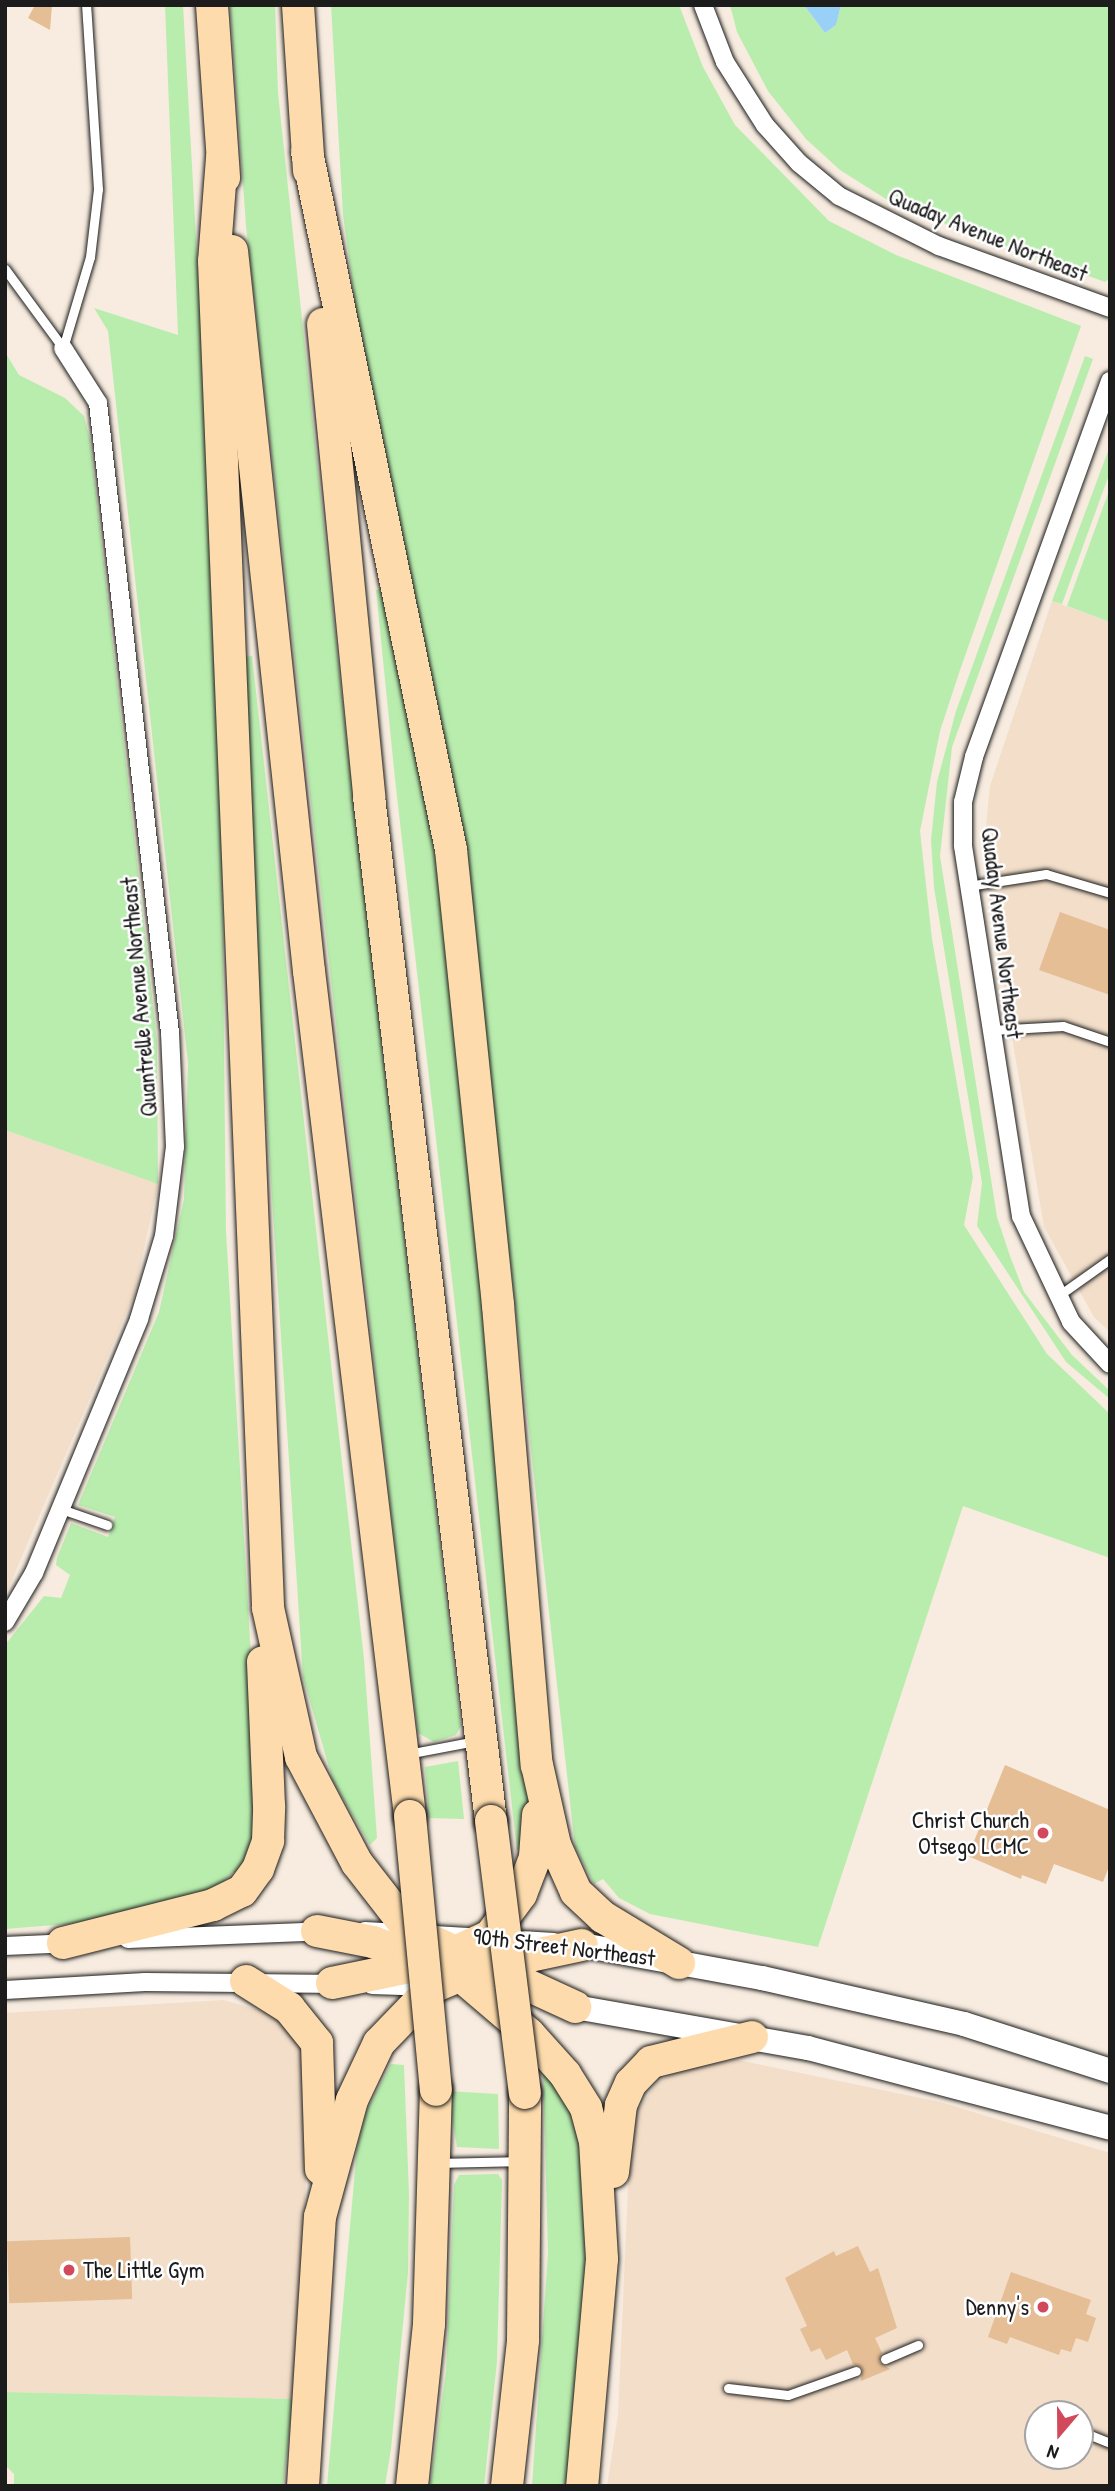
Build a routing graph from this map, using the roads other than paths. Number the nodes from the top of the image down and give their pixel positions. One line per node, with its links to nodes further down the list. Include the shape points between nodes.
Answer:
1 (86, 5): 9 (lane, via 98,189 90,257)
2 (212, 5): 6 (highway)
3 (298, 5): 5 (highway)
4 (703, 5): 8 (street, Quaday Avenue Northeast, via 725,62 765,125 839,196 939,246)
5 (307, 152): 22 (highway, via 369,796); 24 (highway, via 450,850 498,1305)
6 (222, 158): 20 (highway, via 214,261); 23 (highway, via 309,971)
7 (5, 269): 9 (lane)
8 (1110, 308)
9 (63, 348): 18 (street, Quantrelle Avenue Northeast, via 98,403 170,1032 176,1147 155,1268)
10 (1110, 381): 11 (street, Quaday Avenue Northeast, via 974,757 963,802)
11 (967, 887): 12 (lane, via 1046,874); 13 (street, Quaday Avenue Northeast)
12 (1110, 893)
13 (989, 1031): 14 (lane, via 1063,1026); 16 (street, Quaday Avenue Northeast, via 1021,1216)
14 (1110, 1042)
15 (1110, 1259): 16 (lane)
16 (1058, 1296): 17 (street, Quaday Avenue Northeast, via 1071,1322)
17 (1110, 1364)
18 (61, 1509): 19 (lane); 21 (street, Quantrelle Avenue Northeast)
19 (107, 1525)
20 (268, 1608): 26 (highway, via 292,1727 320,1800 357,1863); 27 (highway, via 262,1669 268,1830 258,1869 242,1891 213,1905)
21 (5, 1622)
22 (481, 1741): 23 (lane); 39 (highway, bridge, via 525,2093)
23 (403, 1755): 40 (highway, bridge, via 436,2090)
24 (537, 1765): 30 (highway, via 555,1845 576,1892 603,1917); 31 (highway, via 535,1857 521,1894)
25 (317, 1931): 26 (street); 27 (street); 31 (highway)
26 (410, 1931): 31 (highway)
27 (63, 1943): 29 (street)
28 (582, 1945): 30 (main road, 90th Street Northeast); 31 (highway)
29 (5, 1946)
30 (678, 1963): 37 (main road, 90th Street Northeast, via 964,2024)
31 (463, 1968): 33 (highway); 35 (highway); 41 (highway, via 379,2043 352,2100); 42 (highway, via 565,2074 586,2108 595,2141)
32 (246, 1981): 33 (street); 34 (street); 41 (highway, via 289,2008 317,2043 322,2080)
33 (332, 1983)
34 (5, 1990)
35 (575, 2007): 36 (main road)
36 (751, 2037): 38 (main road, via 913,2071); 42 (highway, via 651,2062 631,2083 615,2131 609,2241)
37 (1110, 2071)
38 (1110, 2128)
39 (526, 2161): 40 (lane); 49 (highway, via 523,2340)
40 (434, 2163): 48 (highway, via 429,2324)
41 (320, 2217): 47 (highway)
42 (602, 2259): 50 (highway)
43 (918, 2345): 44 (lane)
44 (885, 2359)
45 (856, 2371): 46 (lane, via 788,2395)
46 (728, 2388)
47 (303, 2486)
48 (412, 2486)
49 (507, 2486)
50 (582, 2486)

